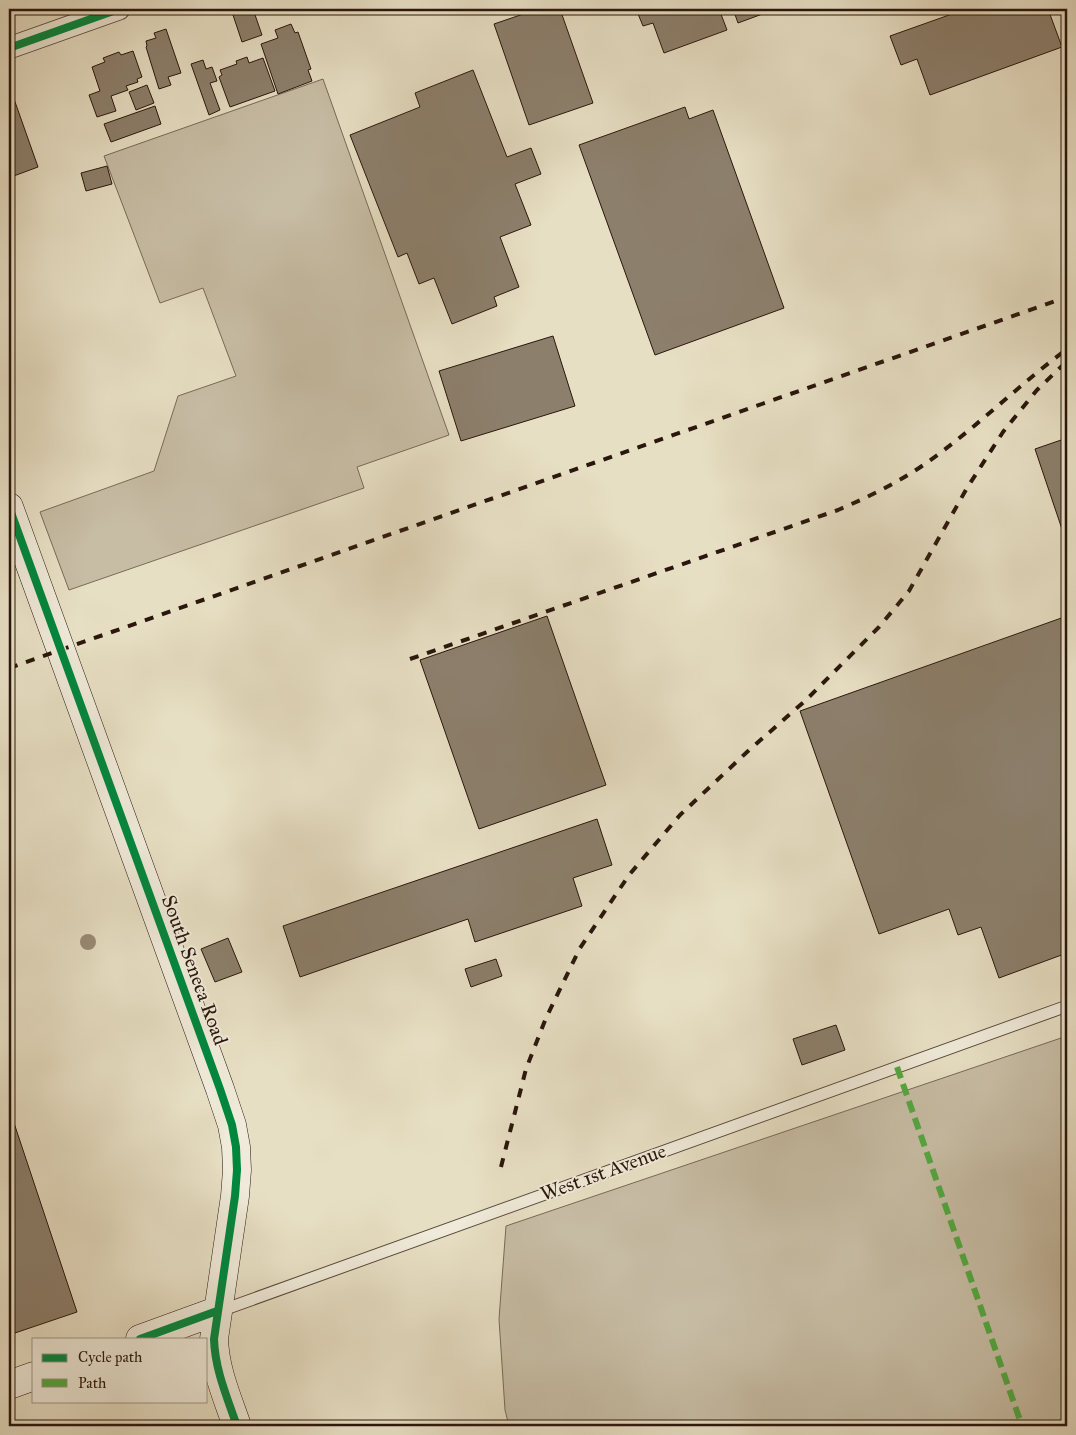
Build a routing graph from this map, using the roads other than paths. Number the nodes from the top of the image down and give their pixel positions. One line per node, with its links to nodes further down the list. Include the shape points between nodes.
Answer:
1 (120, 9): 2 (street)
2 (9, 48)
3 (9, 507): 5 (main road, South Seneca Road, via 232,1125 236,1187)
4 (1067, 1006): 5 (lane, West 1st Avenue)
5 (217, 1312): 6 (main road, West 1st Avenue); 9 (main road, South Seneca Road, via 214,1357)
6 (143, 1338)
7 (32, 1377): 8 (main road)
8 (9, 1385)
9 (237, 1426)

